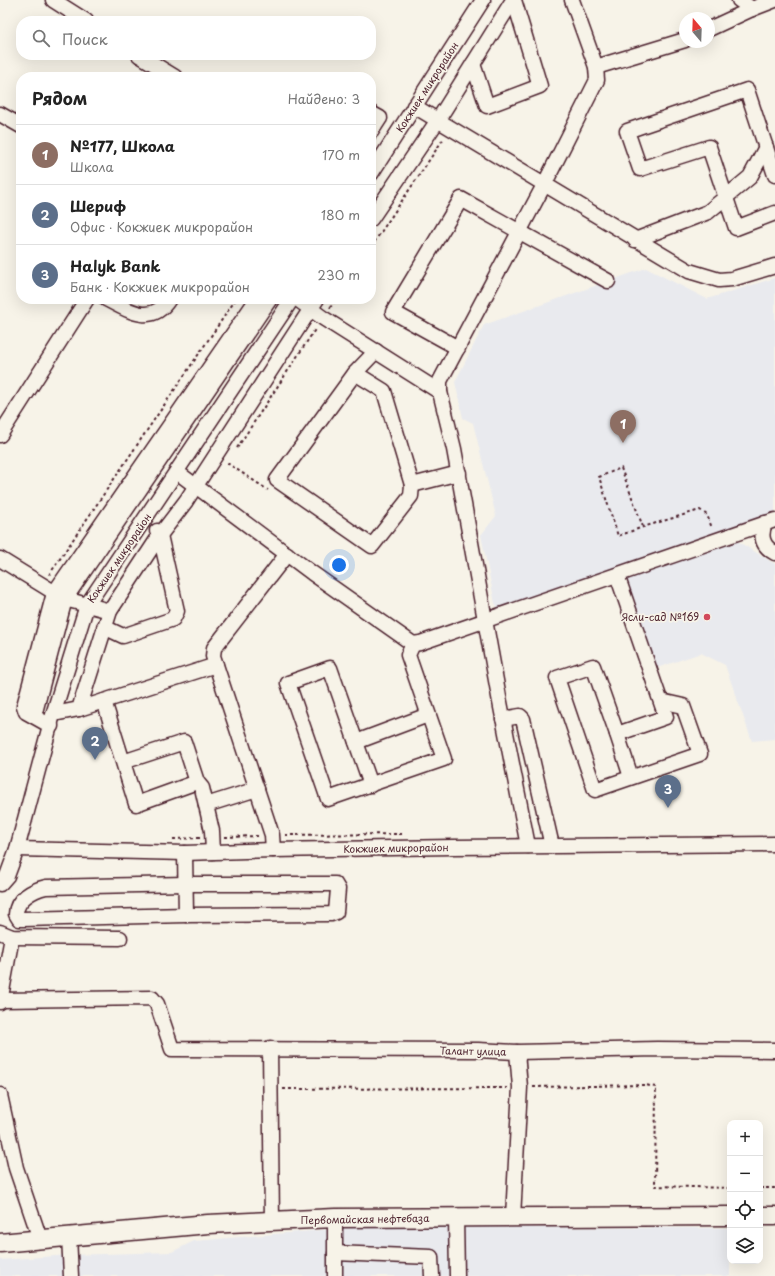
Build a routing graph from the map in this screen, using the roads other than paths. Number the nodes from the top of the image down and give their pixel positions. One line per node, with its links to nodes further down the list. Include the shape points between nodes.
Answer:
1 (53, 0): 8 (street)
2 (483, 0): 15 (street, Кокжиек микрорайон)
3 (513, 0): 12 (street); 12 (street, via 540,86 487,106)
4 (572, 0): 13 (street)
5 (740, 0): 7 (street)
6 (775, 0): 7 (street)
7 (752, 9): 9 (street)
8 (78, 16)
9 (715, 25)
10 (679, 42): 13 (street)
11 (147, 60): 14 (street)
12 (473, 64): 18 (street)
13 (596, 66): 24 (street, via 597,80)
14 (167, 72)
15 (414, 106): 18 (street); 22 (street, Кокжиек микрорайон)
16 (0, 114): 19 (street)
17 (376, 115): 20 (street, via 380,118)
18 (438, 120): 24 (street); 26 (street)
19 (16, 123)
20 (376, 124)
21 (766, 147): 23 (street); 25 (street, via 750,177); 25 (street, via 747,90 628,131 640,169 709,147)
22 (376, 166)
23 (775, 175)
24 (544, 185): 28 (street); 29 (street)
25 (726, 196): 27 (street, via 736,228); 29 (street, via 708,212)
26 (376, 212)
27 (775, 213)
28 (518, 232): 31 (street); 39 (street); 39 (street, via 461,200 393,312)
29 (635, 240): 30 (street, via 689,271 718,280 746,276)
30 (775, 266)
31 (608, 281)
32 (84, 304): 43 (street)
33 (116, 304): 34 (street, via 141,314 155,313)
34 (166, 304)
35 (254, 304): 55 (street)
36 (266, 304): 55 (street)
37 (289, 304): 44 (street, Кокжиек микрорайон)
38 (313, 304): 40 (street, via 323,318); 47 (street)
39 (458, 348): 42 (street, via 440,380)
40 (376, 351): 41 (street); 42 (street)
41 (355, 373): 46 (street, via 384,391); 46 (street, via 277,480 372,546 411,496)
42 (440, 392): 45 (street)
43 (0, 435)
44 (177, 472): 47 (street); 48 (street, Кокжиек микрорайон)
45 (459, 473): 46 (street); 58 (street)
46 (412, 485)
47 (195, 486): 50 (street); 51 (street)
48 (147, 518): 50 (street); 56 (street, Кокжиек микрорайон)
49 (770, 522): 52 (street, via 761,533 763,543); 54 (street)
50 (160, 535): 57 (street); 59 (street, via 177,611 173,619 122,636)
51 (287, 554): 60 (street); 61 (street, via 214,648)
52 (775, 554)
53 (0, 559): 55 (street)
54 (617, 575): 58 (street); 63 (street)
55 (59, 596): 56 (street); 67 (street, via 24,706 26,712)
56 (87, 605): 57 (street); 67 (street, Кокжиек микрорайон)
57 (110, 611): 59 (street)
58 (485, 621): 60 (street); 66 (street)
59 (104, 627): 64 (street)
60 (413, 644): 65 (street, via 408,655)
61 (216, 665): 62 (street); 74 (street)
62 (104, 701): 64 (street); 70 (street)
63 (661, 701): 68 (street, via 666,717); 71 (street, via 683,706 700,754)
64 (79, 708): 67 (street)
65 (428, 715): 69 (street); 73 (street, via 444,759)
66 (503, 719): 77 (street); 78 (street, via 520,716 523,719)
67 (52, 720): 79 (street, Кокжиек микрорайон)
68 (617, 734): 71 (street); 71 (street, via 593,666 557,678 595,790)
69 (356, 742): 73 (street); 73 (street, via 330,668 288,683 328,799)
70 (123, 762): 72 (street, via 184,742); 72 (street, via 136,804)
71 (631, 777)
72 (197, 782): 75 (street, via 202,788)
73 (371, 785)
74 (257, 789): 75 (street); 80 (street, via 272,835)
75 (206, 805): 81 (street, via 212,831)
76 (775, 844): 78 (street, Кокжиек микрорайон)
77 (528, 846): 78 (street, Кокжиек микрорайон); 80 (street, Кокжиек микрорайон)
78 (552, 846)
79 (17, 849): 82 (street, Кокжиек микрорайон); 83 (street, Кокжиек микрорайон, via 7,876)
80 (273, 850): 81 (street, Кокжиек микрорайон)
81 (213, 852): 82 (street, Кокжиек микрорайон)
82 (185, 853): 84 (street)
83 (0, 884)
84 (185, 884): 85 (street); 85 (street, via 335,884 338,889 336,912 331,914); 85 (street, via 46,887 29,893 16,914 20,919)
85 (186, 915)
86 (6, 934): 87 (street); 88 (street)
87 (120, 938)
88 (1, 1001): 89 (street, Талант улица, via 152,998 157,1004 172,1049)
89 (270, 1048): 91 (street, Талант улица); 99 (street)
90 (775, 1050): 91 (street, Талант улица)
91 (517, 1052): 97 (street, via 520,1087)
92 (0, 1095): 101 (street, via 16,1168)
93 (727, 1216): 97 (main road, Первомайская нефтебаза)
94 (763, 1216): 95 (main road)
95 (775, 1216)
96 (456, 1217): 97 (main road, Первомайская нефтебаза); 98 (main road, Первомайская нефтебаза); 107 (street)
97 (513, 1217)
98 (335, 1218): 99 (main road, Первомайская нефтебаза); 103 (street)
99 (272, 1221): 100 (main road, Первомайская нефтебаза)
100 (69, 1236): 101 (main road, Первомайская нефтебаза); 104 (street)
101 (40, 1239): 102 (main road, Первомайская нефтебаза)
102 (0, 1243)
103 (335, 1253): 105 (street); 106 (street, via 432,1257)
104 (72, 1276)
105 (335, 1276)
106 (432, 1276)
107 (457, 1276)

